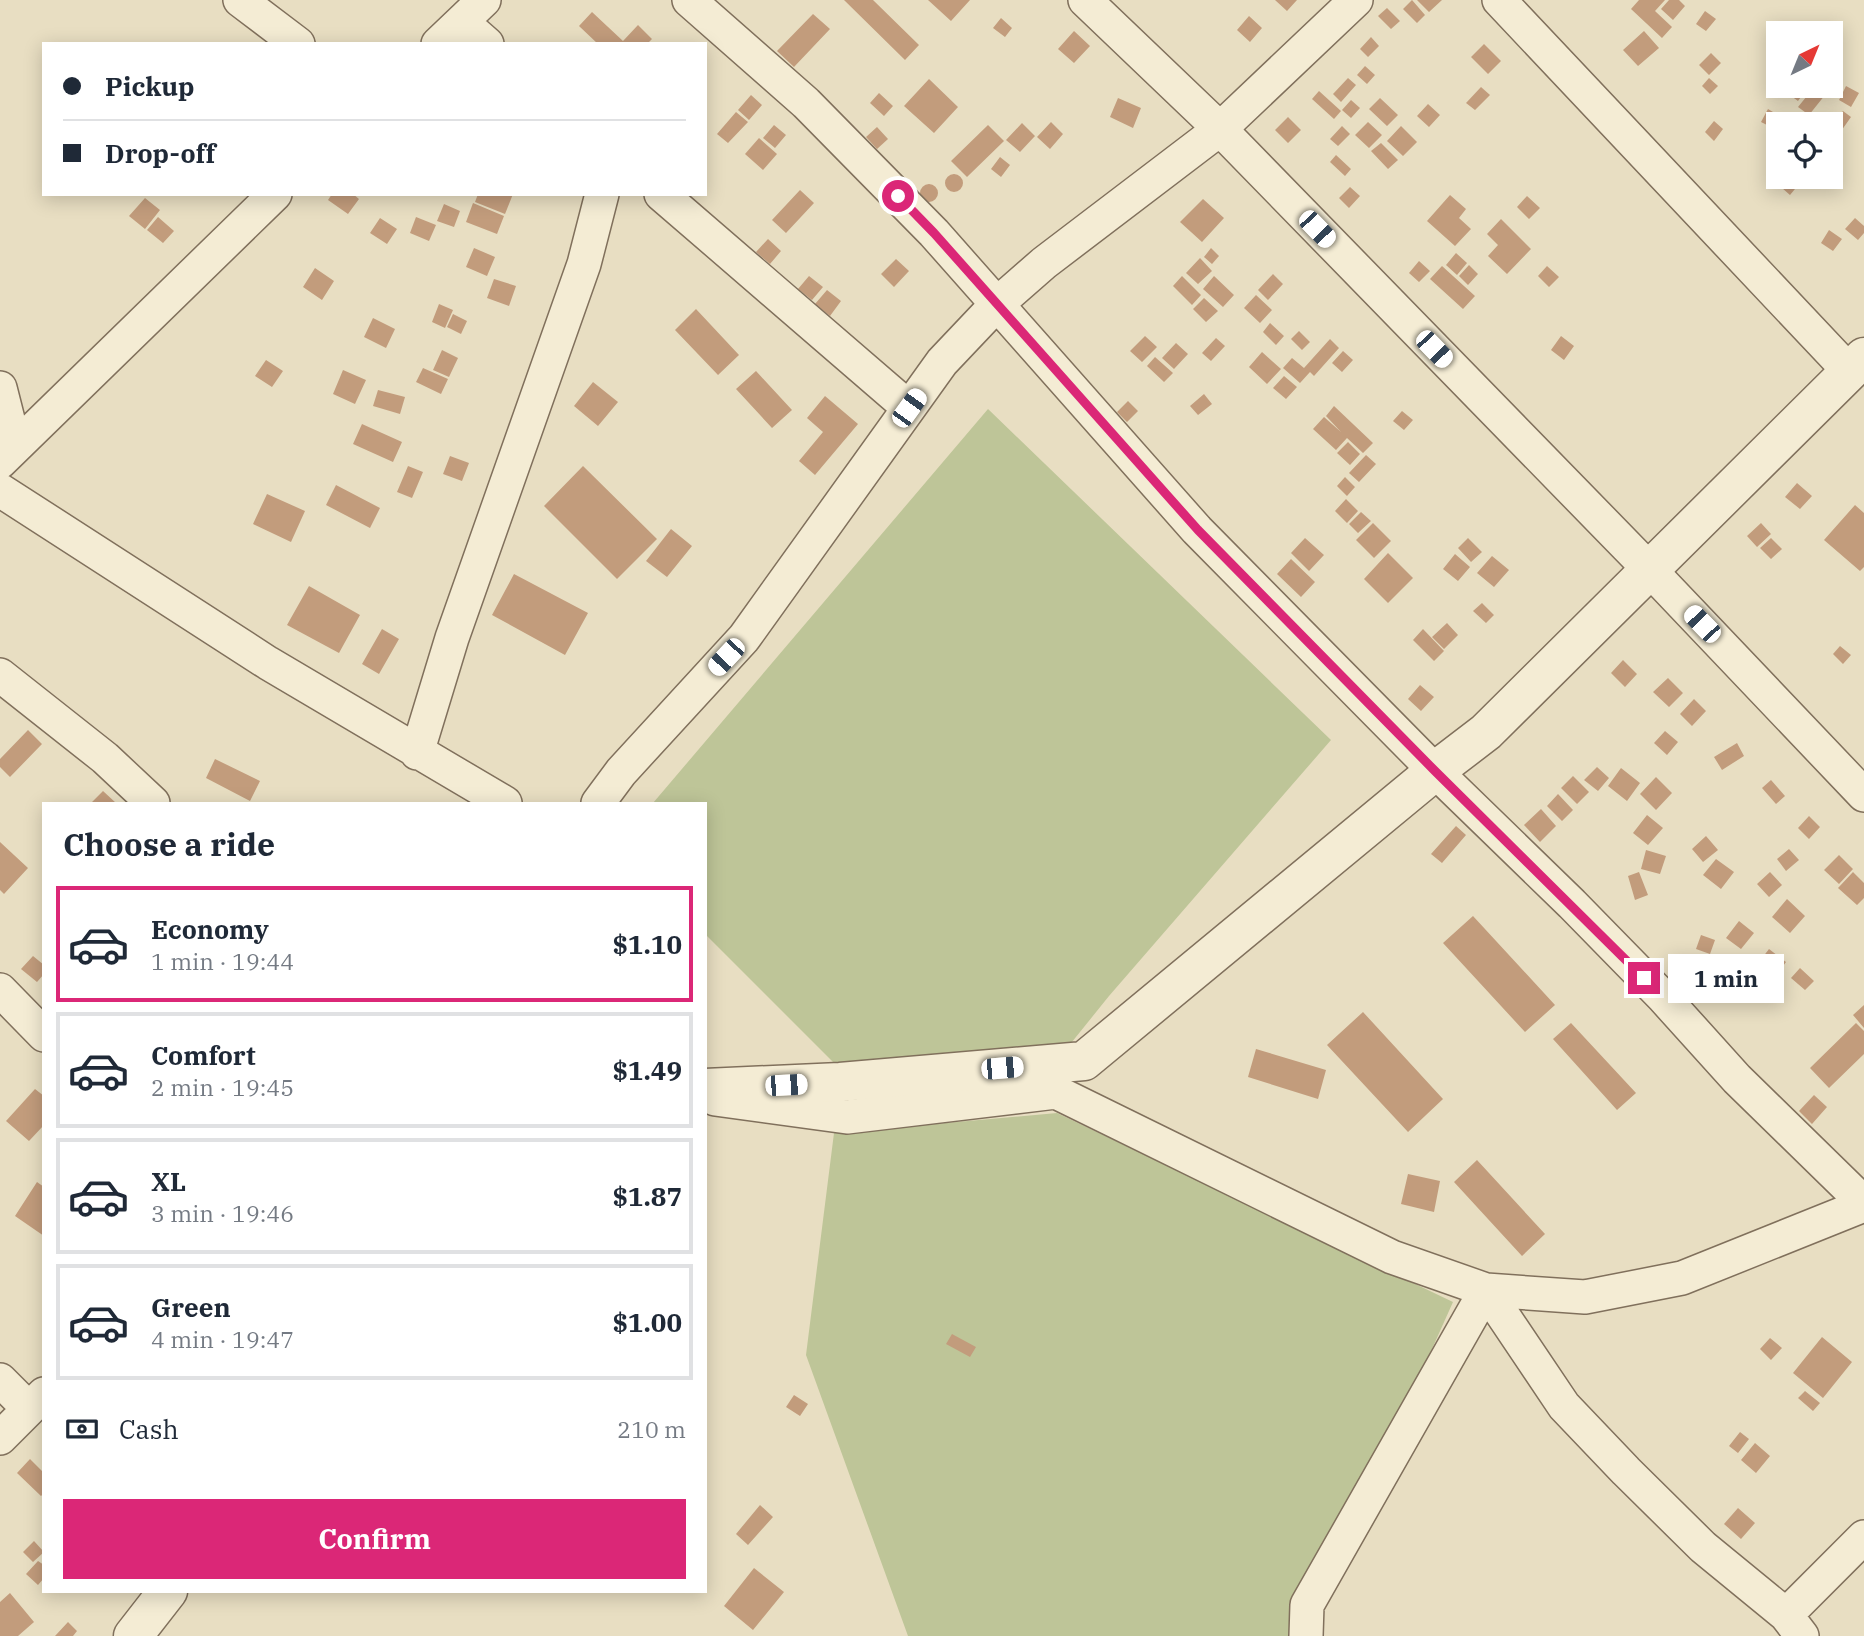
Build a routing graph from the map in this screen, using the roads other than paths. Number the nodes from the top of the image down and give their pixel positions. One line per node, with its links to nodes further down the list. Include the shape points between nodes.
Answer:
1 (240, 0): 7 (street)
2 (689, 0): 13 (street, via 806,103 934,233)
3 (1085, 0): 9 (street)
4 (1356, 0): 9 (street)
5 (1499, 0): 14 (street)
6 (461, 22): 8 (street)
7 (295, 42)
8 (485, 42)
9 (1220, 129): 13 (street); 19 (street)
10 (273, 196): 17 (street)
11 (601, 196): 21 (street, via 584,264 452,638)
12 (663, 196): 16 (street)
13 (996, 305): 16 (street, via 942,362); 22 (street, via 1198,530)
14 (1859, 371): 19 (street)
15 (0, 388): 17 (street)
16 (909, 408): 26 (street, via 744,638)
17 (8, 455)
18 (0, 490): 21 (street, via 268,663)
19 (1649, 569): 22 (street, via 1486,732); 23 (street)
20 (0, 675): 24 (street, via 105,758)
21 (417, 752): 25 (street)
22 (1435, 771): 29 (street, via 1084,1061 840,1082); 31 (street, via 1572,904 1737,1079)
23 (1864, 794)
24 (152, 802)
25 (503, 802)
26 (599, 802)
27 (0, 990): 28 (street)
28 (42, 1033)
29 (707, 1088)
30 (707, 1097): 32 (street, via 847,1117 1056,1092 1392,1257)
31 (1864, 1204): 32 (street, via 1682,1278 1585,1297)
32 (1486, 1290): 38 (street, via 1564,1406 1703,1547); 40 (street, via 1307,1605)
33 (0, 1380): 34 (street)
34 (36, 1402): 35 (street)
35 (0, 1438)
36 (1864, 1536): 38 (street)
37 (166, 1593): 39 (street)
38 (1794, 1625)
39 (133, 1636)
40 (1306, 1636)

